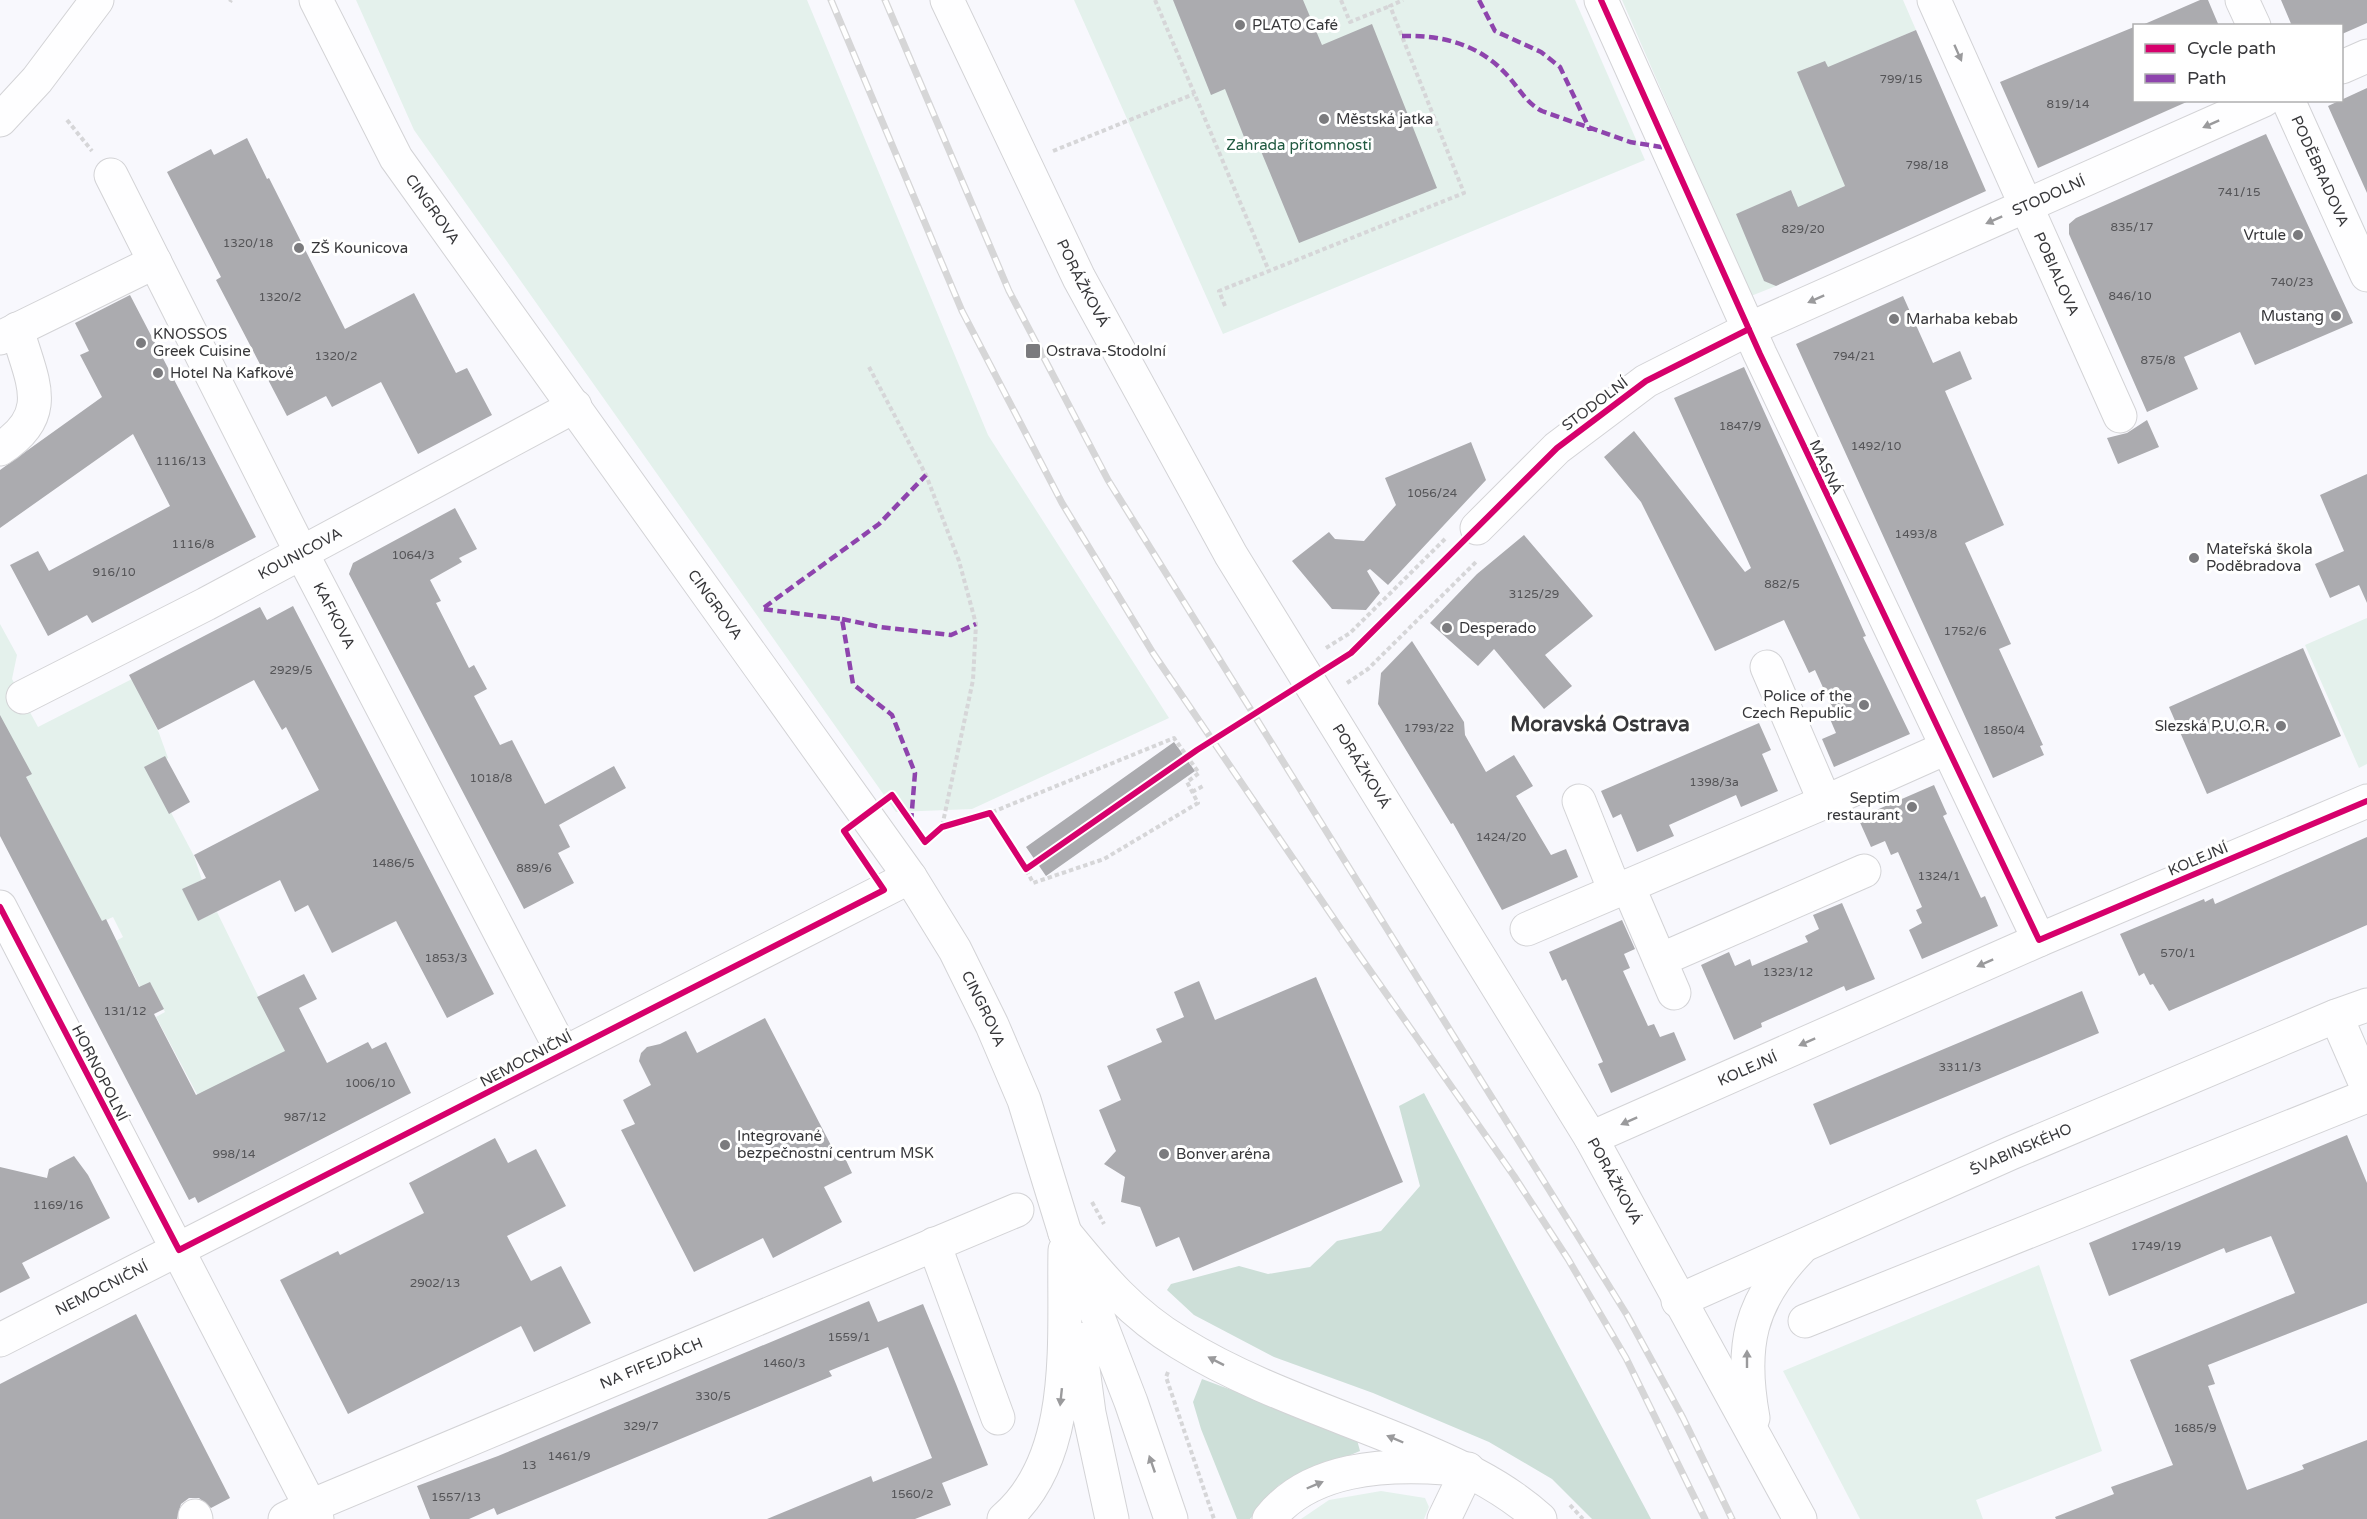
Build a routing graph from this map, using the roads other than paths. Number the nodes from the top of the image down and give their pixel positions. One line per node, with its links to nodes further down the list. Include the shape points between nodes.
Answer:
1 (97, 0): 13 (main road, via 37,80)
2 (293, 0): 7 (main road)
3 (947, 0): 44 (main road, PORÁŽKOVÁ, via 1079,278 1231,555)
4 (1601, 0): 18 (main road, MASNÁ)
5 (1934, 0): 15 (main road, POBIALOVA, one-way to 15)
6 (2242, 0): 8 (main road)
7 (322, 14): 20 (main road, CINGROVA, via 396,158)
8 (2253, 24)
9 (2367, 56): 10 (main road)
10 (2343, 67)
11 (2260, 102): 15 (main road, STODOLNÍ, one-way to 15)
12 (2289, 102): 17 (main road, PODĚBRADOVA)
13 (0, 120)
14 (111, 175): 16 (main road, KAFKOVA)
15 (2026, 206): 18 (main road, STODOLNÍ, one-way to 18); 21 (main road, POBIALOVA)
16 (155, 262): 19 (main road); 24 (main road, KAFKOVA)
17 (2367, 275)
18 (1749, 329): 23 (main road, STODOLNÍ, via 1646,381 1557,448); 27 (main road, MASNÁ)
19 (8, 334): 22 (main road, via 34,392 35,407 31,421)
20 (575, 406): 24 (main road, KOUNICOVA); 32 (main road, CINGROVA)
21 (2121, 416)
22 (0, 449)
23 (1477, 528)
24 (302, 552): 26 (main road, KOUNICOVA); 41 (main road, KAFKOVA)
25 (1767, 667): 30 (main road)
26 (23, 697)
27 (1946, 748): 30 (main road); 36 (main road, MASNÁ)
28 (1579, 801): 33 (main road)
29 (2367, 801): 36 (main road, KOLEJNÍ)
30 (1825, 802): 33 (main road)
31 (1864, 871): 37 (main road)
32 (910, 877): 41 (main road, NEMOCNIČNÍ); 46 (main road, CINGROVA, via 955,950 992,1025 1024,1100)
33 (1621, 889): 35 (main road); 37 (main road)
34 (0, 907): 49 (main road, HORNOPOLNÍ)
35 (1527, 929)
36 (2039, 940): 44 (main road, KOLEJNÍ, one-way to 44)
37 (1660, 960): 38 (main road)
38 (1674, 993)
39 (2367, 1005): 40 (main road, ŠVABINSKÉHO)
40 (2336, 1016): 42 (main road); 47 (main road, ŠVABINSKÉHO)
41 (563, 1053): 49 (main road, NEMOCNIČNÍ)
42 (2367, 1087)
43 (2367, 1096): 51 (main road)
44 (1591, 1138): 50 (main road, PORÁŽKOVÁ)
45 (1017, 1210): 48 (main road, NA FIFEJDÁCH)
46 (1065, 1233): 55 (main road, one-way to 46, via 1268,1386 1180,1343 1122,1301); 58 (main road, one-way to 58, via 1062,1377 1056,1425 1038,1479 1019,1506); 59 (main road, via 1089,1413); 60 (main road, one-way to 46, via 1131,1402)
47 (1807, 1242): 50 (main road, ŠVABINSKÉHO); 54 (main road, one-way to 47, via 1747,1365 1753,1320 1776,1276)
48 (934, 1244): 53 (main road); 57 (main road, NA FIFEJDÁCH)
49 (179, 1250): 52 (main road, NEMOCNIČNÍ); 57 (main road, HORNOPOLNÍ)
50 (1678, 1301): 54 (main road, PORÁŽKOVÁ)
51 (1805, 1321)
52 (0, 1340)
53 (998, 1418)
54 (1757, 1438): 63 (main road, PORÁŽKOVÁ)
55 (1468, 1469): 56 (main road, via 1506,1492); 61 (main road, one-way to 55, via 1284,1502 1303,1490 1354,1472 1392,1466); 62 (main road)
56 (1553, 1510)
57 (304, 1515)
58 (1004, 1519)
59 (1112, 1519)
60 (1171, 1519)
61 (1269, 1519)
62 (1444, 1519)
63 (1800, 1519)

